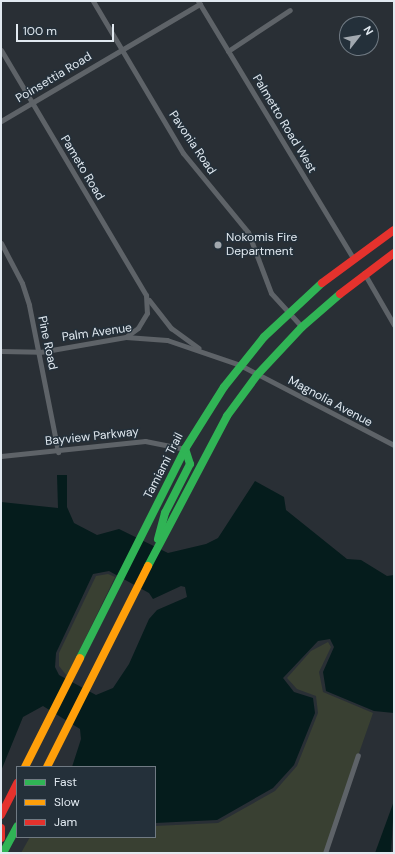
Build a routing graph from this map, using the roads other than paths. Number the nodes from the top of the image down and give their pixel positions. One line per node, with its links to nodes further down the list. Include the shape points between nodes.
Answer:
1 (93, 1): 4 (street, Pavonia Road)
2 (199, 2): 4 (street, Poinsettia Road); 6 (street, Palmetto Road West)
3 (290, 10): 6 (street)
4 (122, 49): 7 (street, Poinsettia Road); 17 (street, Pavonia Road, via 190,164 244,224 267,287)
5 (1, 50): 7 (street, Pameto Road)
6 (228, 51): 13 (street, Palmetto Road West)
7 (32, 103): 8 (street, Poinsettia Road); 16 (street, Pameto Road)
8 (1, 121)
9 (394, 230): 13 (main road, Tamiami Trail)
10 (1, 244): 23 (street, Pine Road, via 22,283)
11 (394, 253): 14 (main road)
12 (394, 256): 14 (main road)
13 (353, 258): 17 (main road, Tamiami Trail)
14 (385, 258): 15 (main road)
15 (364, 273): 18 (street); 19 (main road)
16 (146, 295): 20 (street, via 147,313 138,328); 21 (street, Pameto Road, via 165,322)
17 (287, 313): 19 (street, Pavonia Road); 24 (main road, Tamiami Trail)
18 (394, 325)
19 (302, 327): 25 (main road)
20 (126, 337): 21 (street, Palm Avenue, via 167,340); 23 (street, Palm Avenue)
21 (202, 350): 24 (street, Palm Avenue)
22 (1, 351): 23 (street, Palm Avenue)
23 (40, 352): 28 (street, Pine Road)
24 (240, 365): 25 (street, Magnolia Avenue); 27 (main road, Tamiami Trail)
25 (258, 374): 26 (street, Magnolia Avenue); 30 (main road, via 214,437)
26 (394, 446)
27 (185, 449): 28 (street, Bayview Parkway, via 145,441); 30 (main road, via 190,464 165,513); 32 (main road, Tamiami Trail)
28 (58, 452): 29 (street, Bayview Parkway)
29 (1, 456)
30 (157, 546): 33 (main road)
31 (358, 755): 40 (street)
32 (26, 766)
33 (47, 766)
34 (16, 785): 35 (main road)
35 (1, 815)
36 (1, 828): 38 (main road)
37 (16, 829): 39 (main road)
38 (1, 838)
39 (3, 853)
40 (325, 853)

